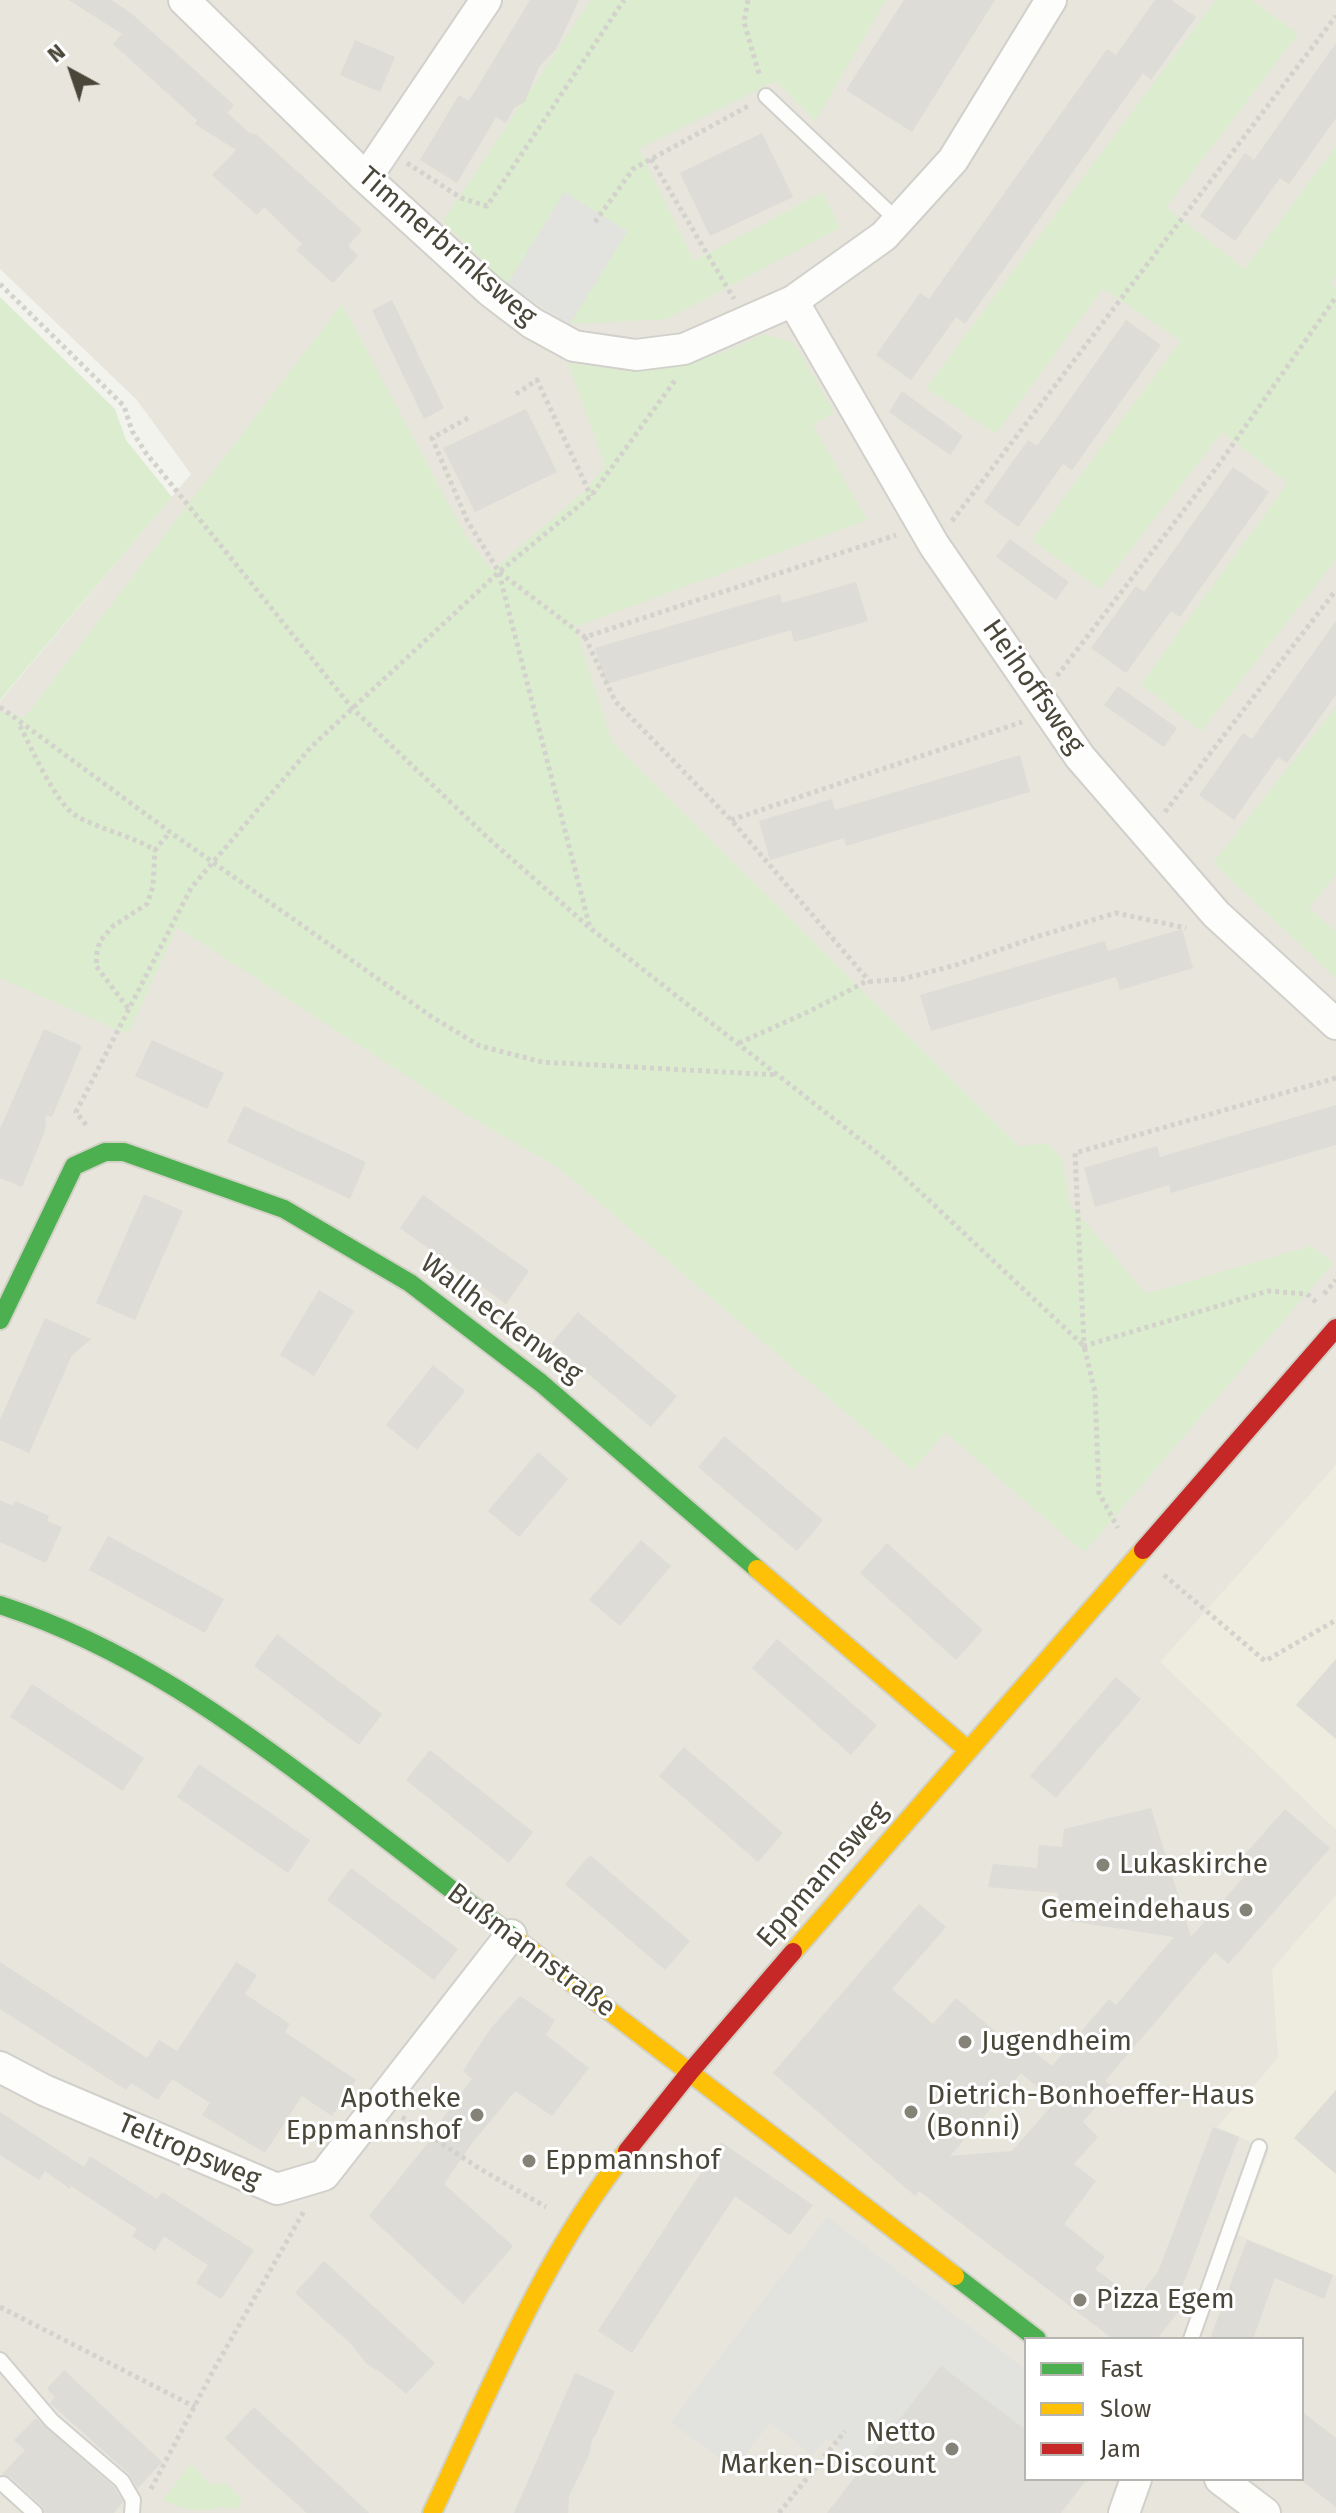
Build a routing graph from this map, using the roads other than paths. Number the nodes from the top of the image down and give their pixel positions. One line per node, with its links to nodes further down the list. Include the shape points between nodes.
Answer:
1 (486, 0): 5 (street)
2 (1051, 0): 6 (street, Timmerbrinksweg, via 953,160)
3 (186, 1): 5 (street, Timmerbrinksweg)
4 (766, 96): 6 (lane)
5 (366, 178): 7 (street, Timmerbrinksweg, via 490,291 574,346 636,355 684,349)
6 (898, 221): 7 (street, Timmerbrinksweg)
7 (793, 301): 8 (street, Heihoffsweg, via 929,535 1080,757 1216,914)
8 (1336, 1024)
9 (0, 1320): 12 (street, Wallheckenweg, via 74,1166 105,1152 124,1152 284,1209 410,1283 541,1383)
10 (1336, 1328): 12 (street, Eppmannsweg)
11 (0, 1605): 13 (street, Bußmannstraße, via 45,1617 140,1663 246,1732)
12 (968, 1750): 15 (street, Eppmannsweg)
13 (511, 1935): 14 (street, Teltropsweg, via 324,2175 277,2189); 15 (street, Bußmannstraße)
14 (0, 2067)
15 (690, 2072): 17 (street, Bußmannstraße); 25 (street, Eppmannsweg, via 596,2189 524,2317)
16 (1259, 2147): 18 (lane)
17 (1034, 2337)
18 (1192, 2337)
19 (0, 2360): 23 (lane, via 52,2421 122,2481)
20 (1135, 2481): 26 (street)
21 (1223, 2481): 27 (street)
22 (3, 2484): 24 (lane)
23 (132, 2506)
24 (35, 2513)
25 (432, 2513)
26 (1124, 2513)
27 (1265, 2513)

